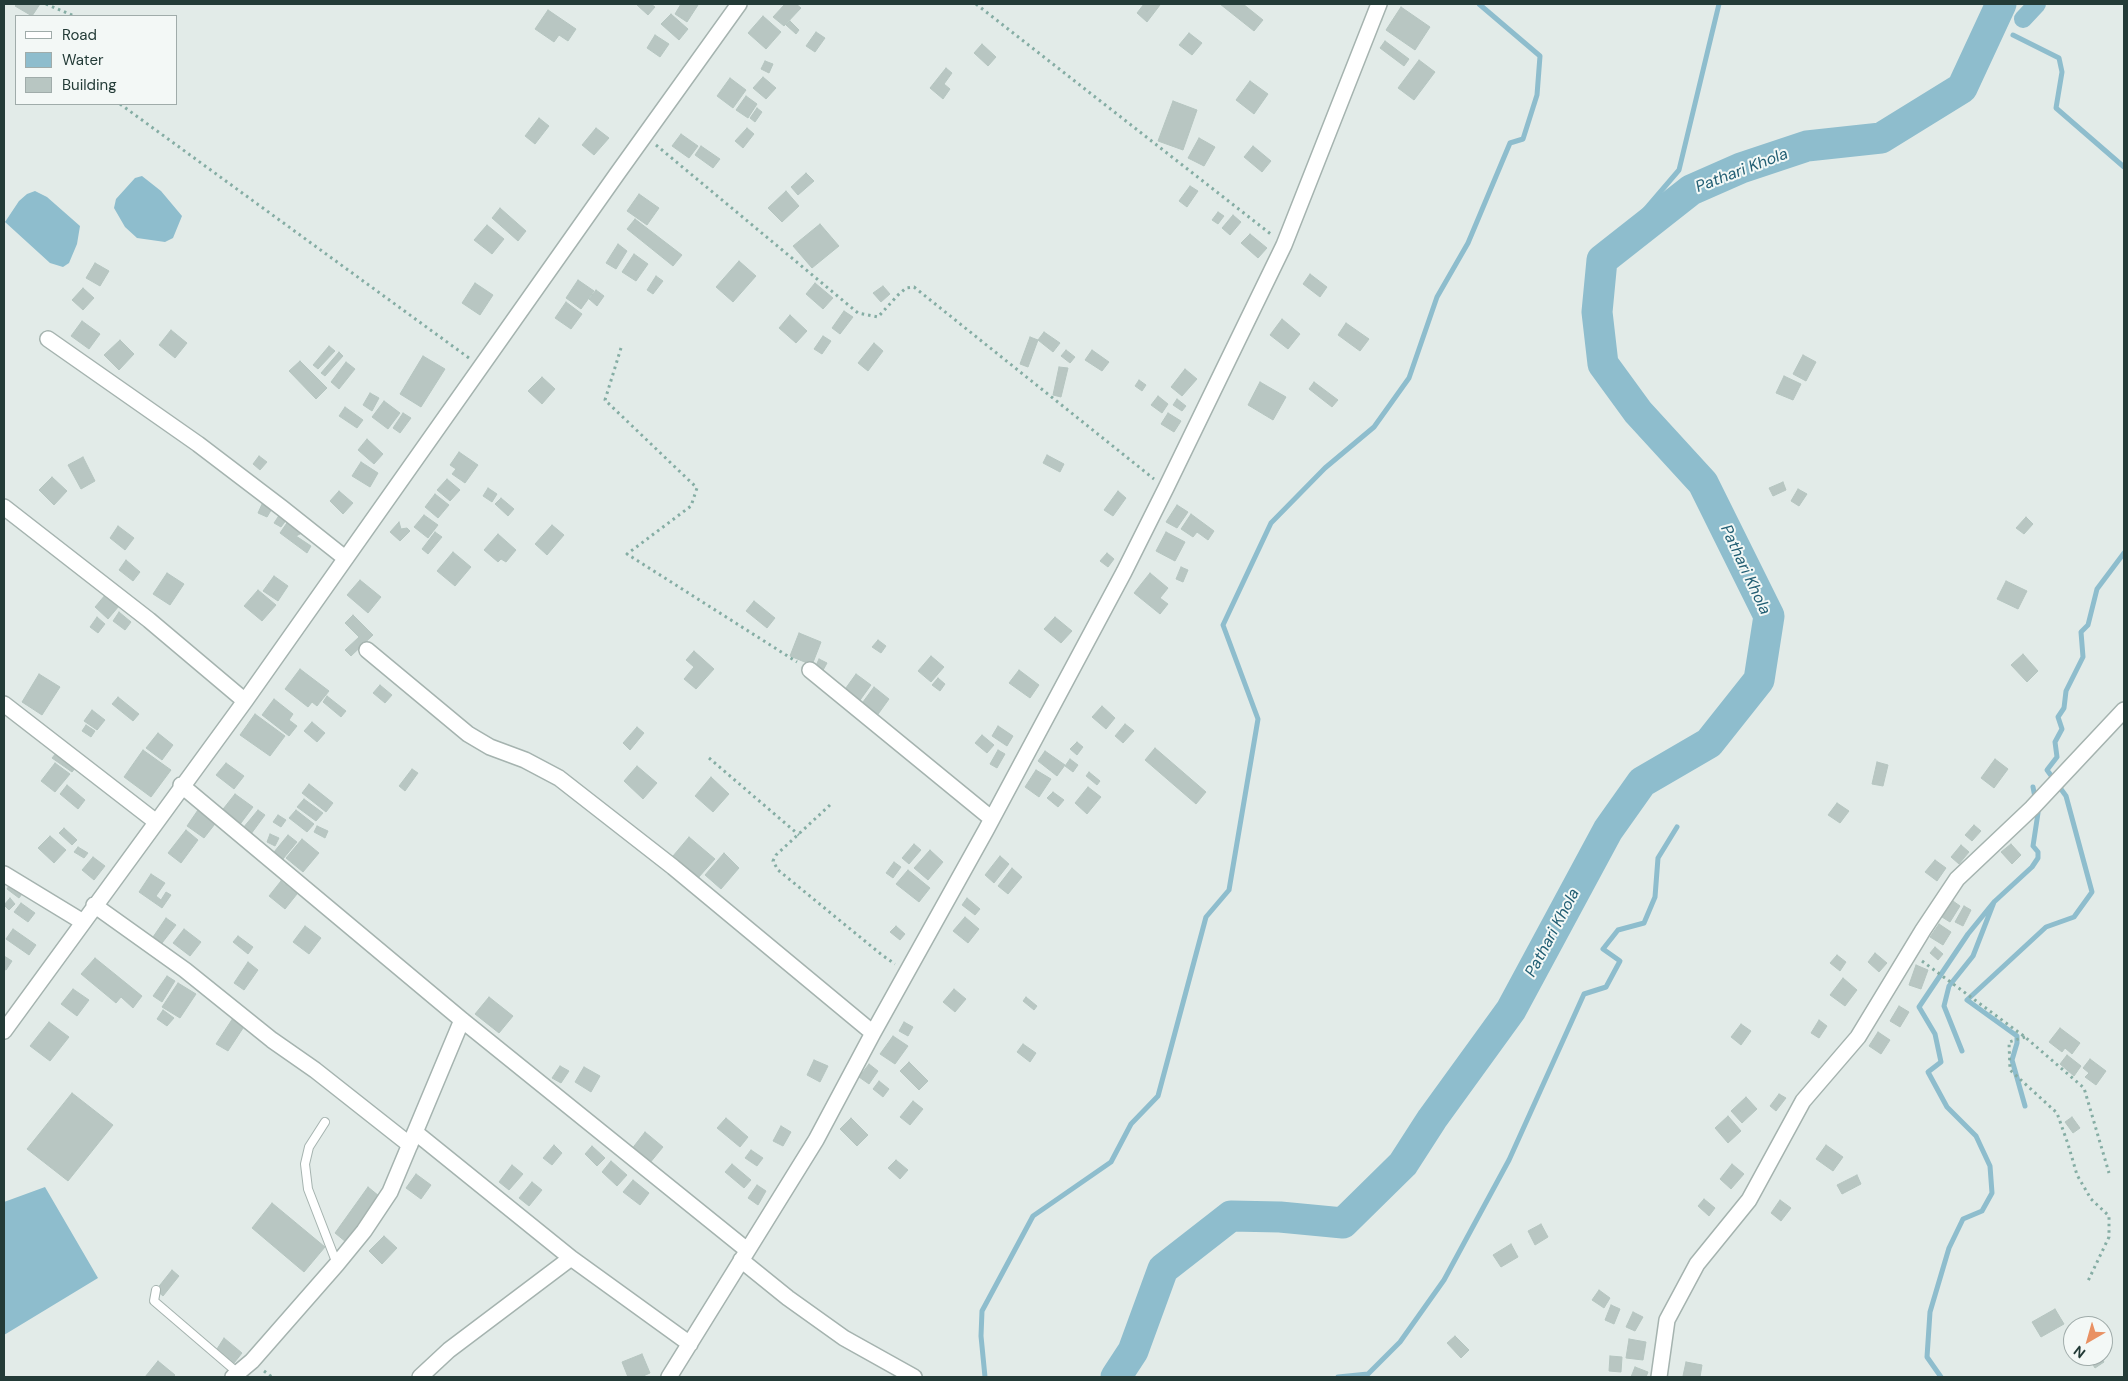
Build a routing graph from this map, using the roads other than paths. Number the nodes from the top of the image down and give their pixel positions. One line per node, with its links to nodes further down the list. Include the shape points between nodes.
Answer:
1 (739, 4): 5 (street)
2 (1379, 4): 12 (street, via 1284,245 1166,488)
3 (48, 339): 5 (street, via 198,444)
4 (4, 507): 8 (street, via 149,620)
5 (345, 558): 8 (street)
6 (367, 650): 19 (street, via 468,734 559,778 680,873)
7 (810, 670): 12 (street)
8 (244, 701): 11 (street)
9 (4, 704): 13 (street)
10 (2124, 710): 31 (street, via 2032,808 1957,879 1858,1037 1803,1101 1749,1200 1697,1264 1668,1320)
11 (181, 785): 13 (street); 17 (street)
12 (992, 819): 19 (street)
13 (155, 821): 15 (street)
14 (4, 874): 16 (street)
15 (94, 906): 16 (street); 21 (street, via 185,970 272,1040)
16 (83, 922): 18 (street)
17 (462, 1020): 21 (street); 22 (street)
18 (4, 1031)
19 (873, 1033): 22 (street, via 816,1140)
20 (325, 1122): 24 (lane, via 309,1147 305,1164 308,1189)
21 (413, 1139): 23 (street); 24 (street, via 390,1192)
22 (744, 1255): 26 (street); 30 (street, via 788,1298 844,1338)
23 (571, 1258): 26 (street); 28 (street, via 449,1350)
24 (337, 1264): 27 (street, via 257,1356)
25 (156, 1290): 27 (lane, via 154,1301)
26 (690, 1344): 29 (street)
27 (235, 1375)
28 (420, 1377)
29 (669, 1377)
30 (914, 1377)
31 (1659, 1377)

